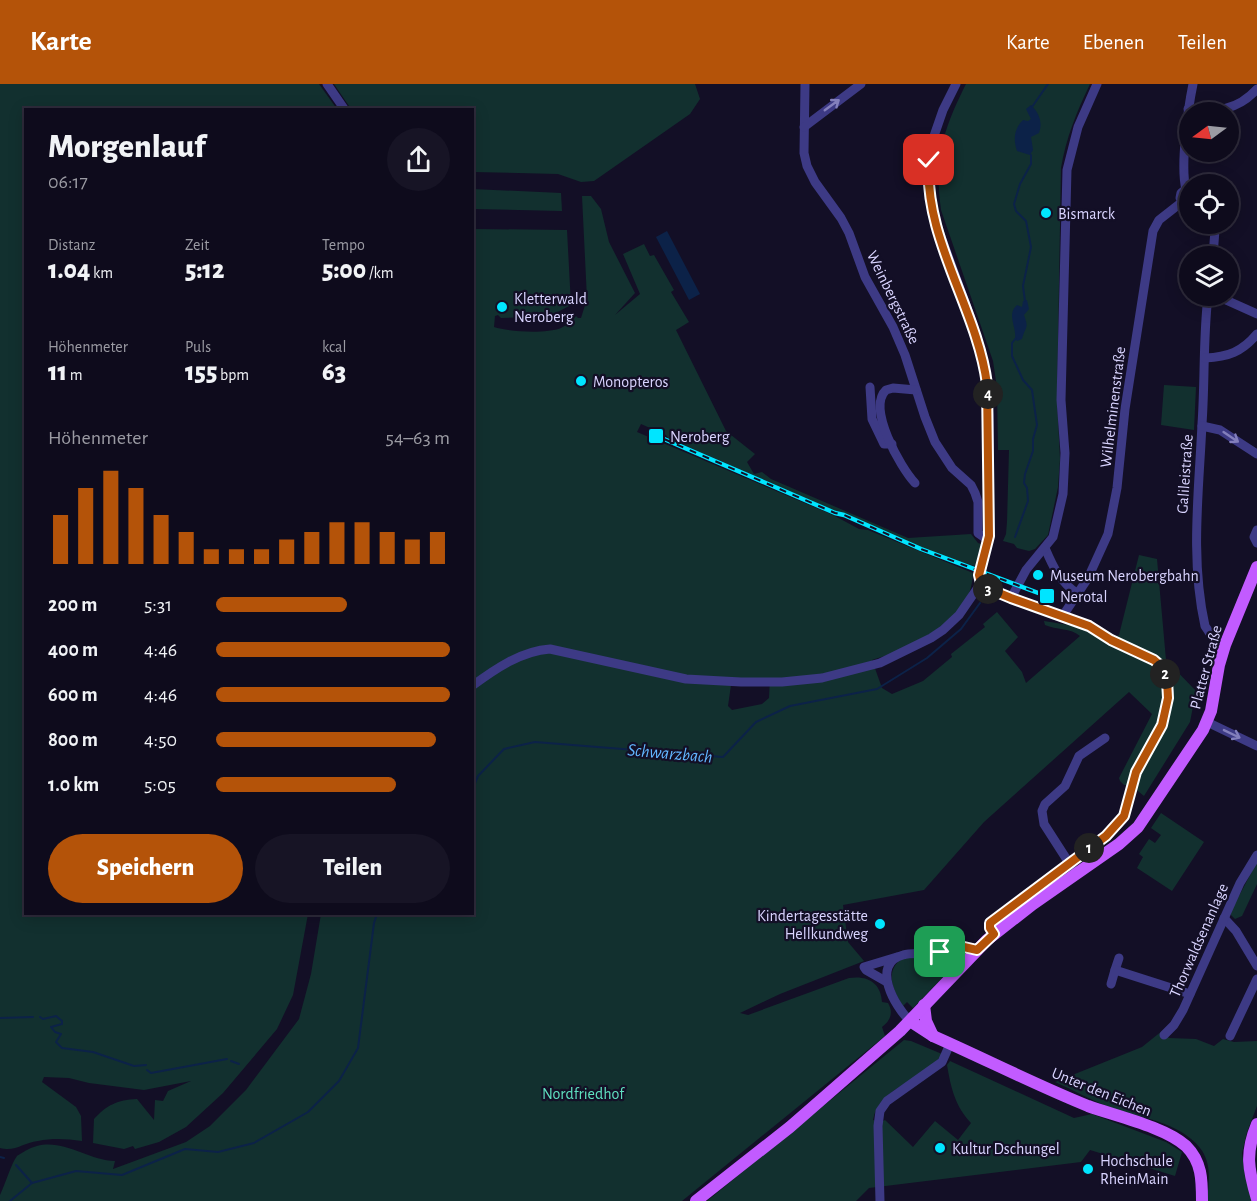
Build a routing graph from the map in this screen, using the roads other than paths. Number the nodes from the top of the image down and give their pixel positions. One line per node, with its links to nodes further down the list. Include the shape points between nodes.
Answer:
1 (327, 84): 10 (street)
2 (805, 84): 11 (street, Weinbergstraße)
3 (861, 84): 11 (street, one-way to 3)
4 (956, 84): 25 (street, via 933,136 929,190 936,223 986,372)
5 (1097, 84): 27 (street, via 1078,127 1067,170 1061,400 1065,471 1055,530)
6 (1193, 84): 8 (street)
7 (1257, 89): 9 (street)
8 (1189, 102)
9 (1239, 105)
10 (344, 108)
11 (804, 127): 19 (street, Weinbergstraße, via 807,166 849,233 865,277 900,342)
12 (1179, 207): 30 (street, Wilhelminenstraße, via 1159,220 1153,231 1113,514 1104,548)
13 (1208, 306): 17 (street, Galileistraße)
14 (1239, 306): 15 (street)
15 (1257, 314)
16 (1257, 334): 17 (street, via 1236,353)
17 (1205, 358): 20 (street, Galileistraße)
18 (870, 387): 21 (street, via 874,424 884,444)
19 (916, 390): 21 (street, via 890,389 883,393 880,414); 25 (street, Weinbergstraße, via 935,442 952,468 974,489 978,533)
20 (1202, 426): 22 (street, one-way to 22, via 1220,430); 34 (street, Galileistraße, via 1196,509 1200,587 1207,629)
21 (892, 444): 23 (street)
22 (1257, 454)
23 (915, 483)
24 (1257, 530): 26 (street)
25 (988, 540): 29 (street, via 979,575)
26 (1257, 543)
27 (1045, 548): 30 (street, via 1058,577); 32 (street, via 1026,570)
28 (1257, 567): 31 (main road, Platter Straße)
29 (981, 583): 32 (street); 35 (street, via 951,624 931,638 880,663 822,678 782,682 686,679 550,649 519,657)
30 (1078, 594): 33 (street, Wilhelminenstraße)
31 (1251, 596): 34 (main road, Platter Straße)
32 (1011, 598): 33 (street)
33 (1062, 617): 40 (street, via 1084,624 1158,664 1167,680 1168,698 1162,725 1136,772 1120,822)
34 (1225, 645): 36 (main road, Platter Straße)
35 (474, 685)
36 (1207, 722): 38 (street, one-way to 38); 41 (main road, Platter Straße, via 1138,827)
37 (1105, 738): 40 (street, via 1079,756 1065,786 1042,811 1044,824)
38 (1257, 746)
39 (1257, 855): 42 (street, Thorwaldsenanlage)
40 (1069, 863): 41 (street); 43 (street, Platter Straße, via 990,923)
41 (1077, 874): 43 (main road, Platter Straße)
42 (1224, 918): 47 (street); 52 (street, Thorwaldsenanlage)
43 (994, 934): 44 (main road, Platter Straße)
44 (977, 950): 45 (street, via 964,947); 53 (main road, Platter Straße)
45 (899, 956): 50 (street, via 889,968); 50 (street, via 864,967)
46 (1119, 958): 48 (street)
47 (1257, 966)
48 (1115, 970): 51 (street); 52 (street)
49 (1257, 979): 57 (street)
50 (887, 982): 54 (street)
51 (1111, 984)
52 (1190, 994): 55 (street, Thorwaldsenanlage, via 1178,1019)
53 (924, 1005): 54 (main road, Platter Straße); 56 (main road)
54 (910, 1021): 56 (main road, Unter den Eichen); 61 (main road, Platter Straße, via 798,1120)
55 (1164, 1035)
56 (933, 1036): 58 (main road, Unter den Eichen)
57 (1230, 1036)
58 (950, 1044): 62 (street, via 942,1062 887,1101 880,1111); 63 (main road, Unter den Eichen, via 1087,1105 1176,1139 1199,1164)
59 (1257, 1124): 60 (main road, via 1248,1161)
60 (1257, 1199)
61 (696, 1201)
62 (880, 1201)
63 (1202, 1201)

